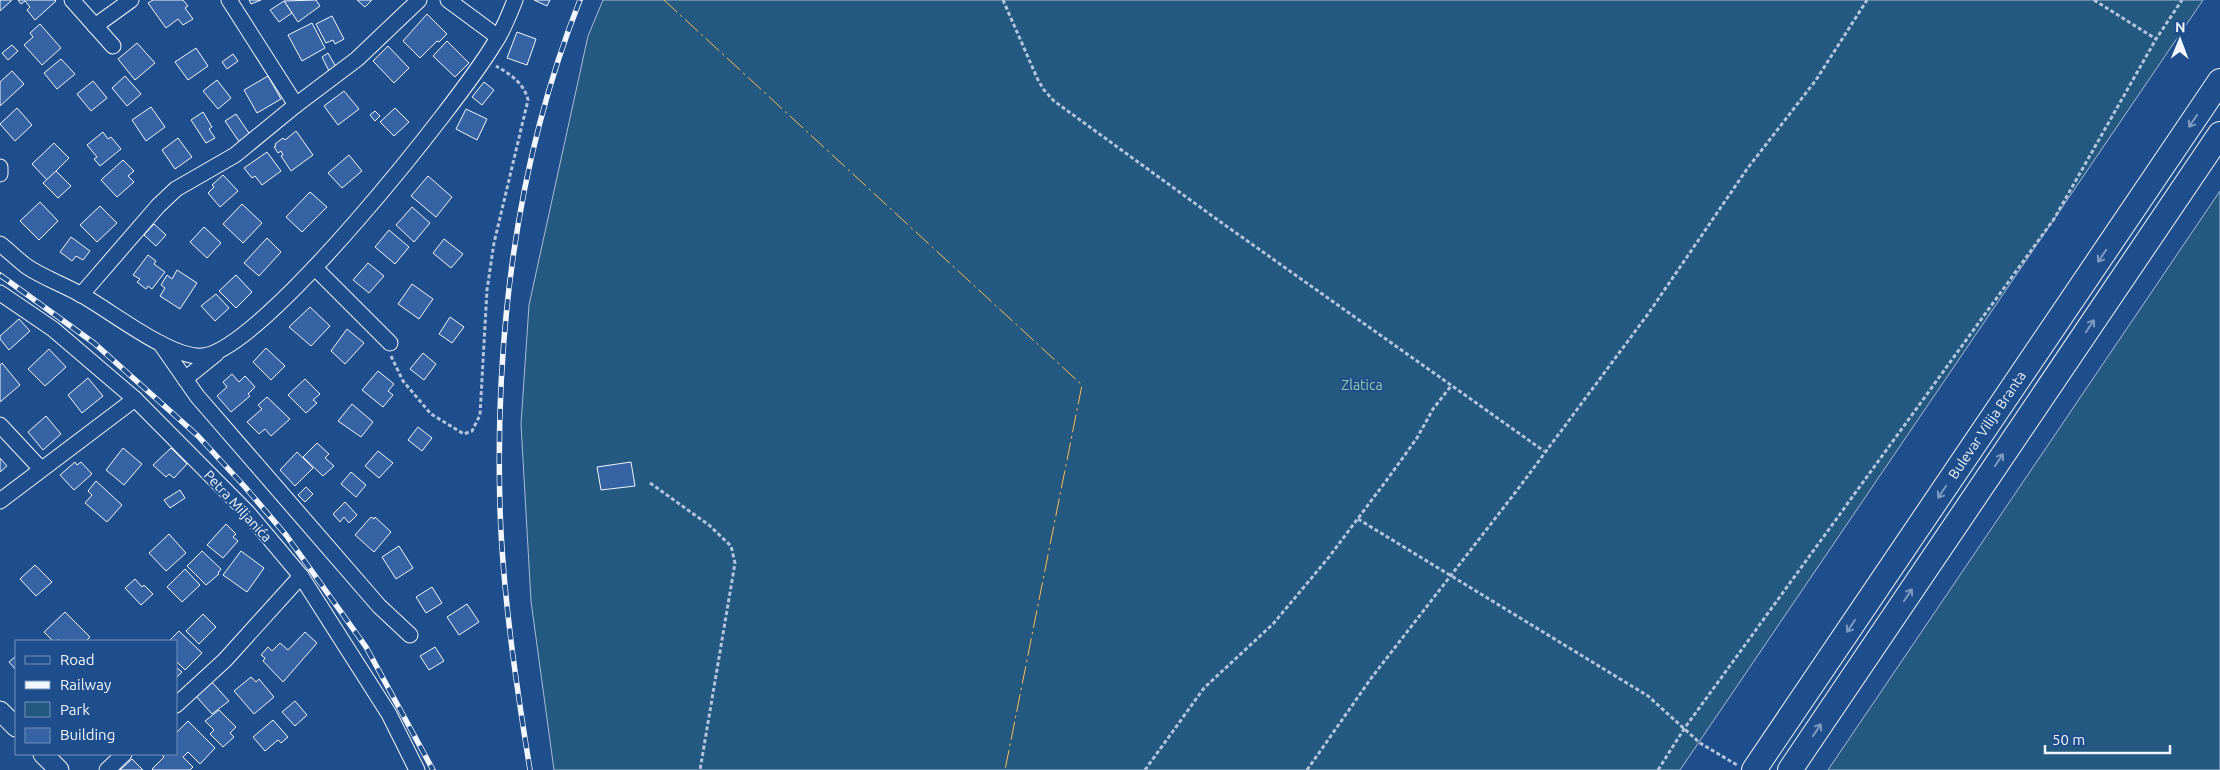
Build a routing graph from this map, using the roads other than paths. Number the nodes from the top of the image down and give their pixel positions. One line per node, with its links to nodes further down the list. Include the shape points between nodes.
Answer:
1 (72, 0): 7 (street)
2 (131, 0): 7 (street)
3 (229, 0): 11 (street)
4 (419, 0): 11 (street, via 357,59)
5 (448, 0): 8 (street)
6 (515, 0): 8 (street)
7 (95, 26): 9 (street)
8 (498, 37): 16 (street, via 424,141)
9 (113, 46)
10 (2220, 81): 34 (main road, Bulevar Vilija Branta, one-way to 34)
11 (296, 105): 18 (street, via 235,155 176,189)
12 (2220, 134): 38 (main road, one-way to 12)
13 (0, 167): 14 (street)
14 (0, 174)
15 (0, 244): 18 (street, via 26,266)
16 (315, 268): 20 (street); 21 (street, via 264,317)
17 (0, 293): 23 (street, Petra Miljanića, via 53,329)
18 (81, 294): 19 (street)
19 (159, 342): 21 (street, via 188,355 206,356); 22 (street)
20 (390, 343)
21 (219, 352): 22 (street)
22 (185, 379): 28 (street, via 379,606)
23 (135, 399): 25 (street); 27 (street, Petra Miljanića, via 248,513)
24 (0, 425): 25 (street)
25 (41, 469): 26 (street)
26 (0, 500)
27 (300, 576): 29 (street, via 225,660); 37 (street, Petra Miljanića, via 389,714)
28 (410, 635)
29 (178, 703)
30 (0, 711): 31 (street)
31 (15, 726)
32 (44, 755): 35 (street)
33 (123, 755): 36 (street)
34 (1748, 769)
35 (59, 770)
36 (107, 770)
37 (417, 770)
38 (1790, 770)

